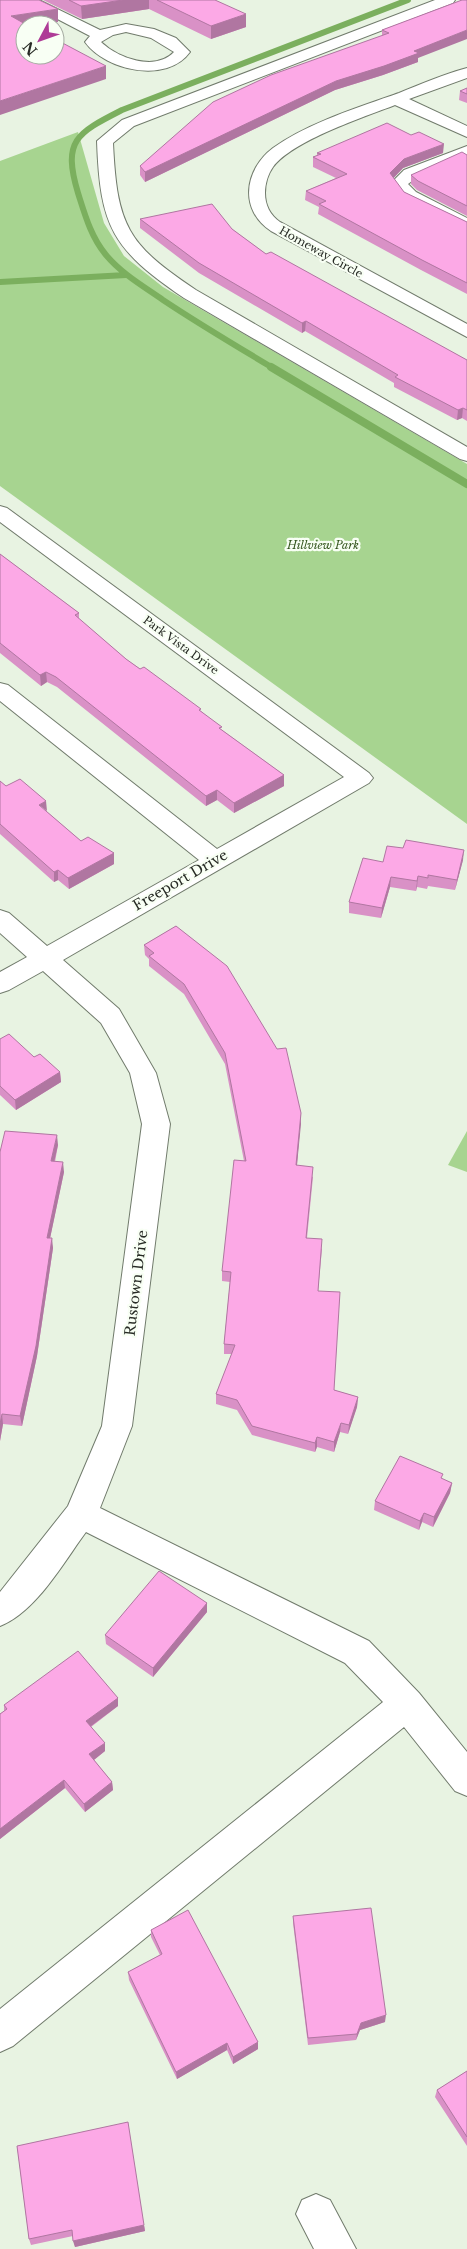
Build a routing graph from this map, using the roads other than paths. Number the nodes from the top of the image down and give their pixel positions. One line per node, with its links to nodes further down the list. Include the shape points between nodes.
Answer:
1 (28, 0): 3 (street)
2 (448, 0): 10 (street, via 128,123 105,141 110,202 124,240 153,270)
3 (99, 35): 3 (street, via 111,30 140,30 158,35 177,45 182,52 168,64 139,66 98,48 93,42)
4 (467, 73): 5 (street, Homeway Circle)
5 (398, 100): 6 (street); 9 (street, Homeway Circle, via 287,146 267,162 257,184 257,200 266,219 288,236)
6 (467, 132)
7 (467, 151): 8 (street, via 410,174 399,183 410,196)
8 (467, 225)
9 (467, 331)
10 (467, 454)
11 (0, 512): 13 (street, Park Vista Drive)
12 (0, 690): 14 (street)
13 (361, 778): 14 (street, Freeport Drive)
14 (215, 860): 16 (street, Freeport Drive)
15 (0, 919): 16 (street, Rustown Drive)
16 (44, 958): 17 (street, Freeport Drive); 18 (street, Rustown Drive, via 110,1016 143,1073 156,1124 117,1426)
17 (0, 984)
18 (81, 1514): 19 (street, Rustown Drive, via 17,1598); 20 (street, via 357,1652)
19 (0, 1611)
20 (407, 1704): 21 (street); 22 (street)
21 (467, 1779)
22 (0, 2033)
23 (316, 2214): 24 (street)
24 (336, 2249)

